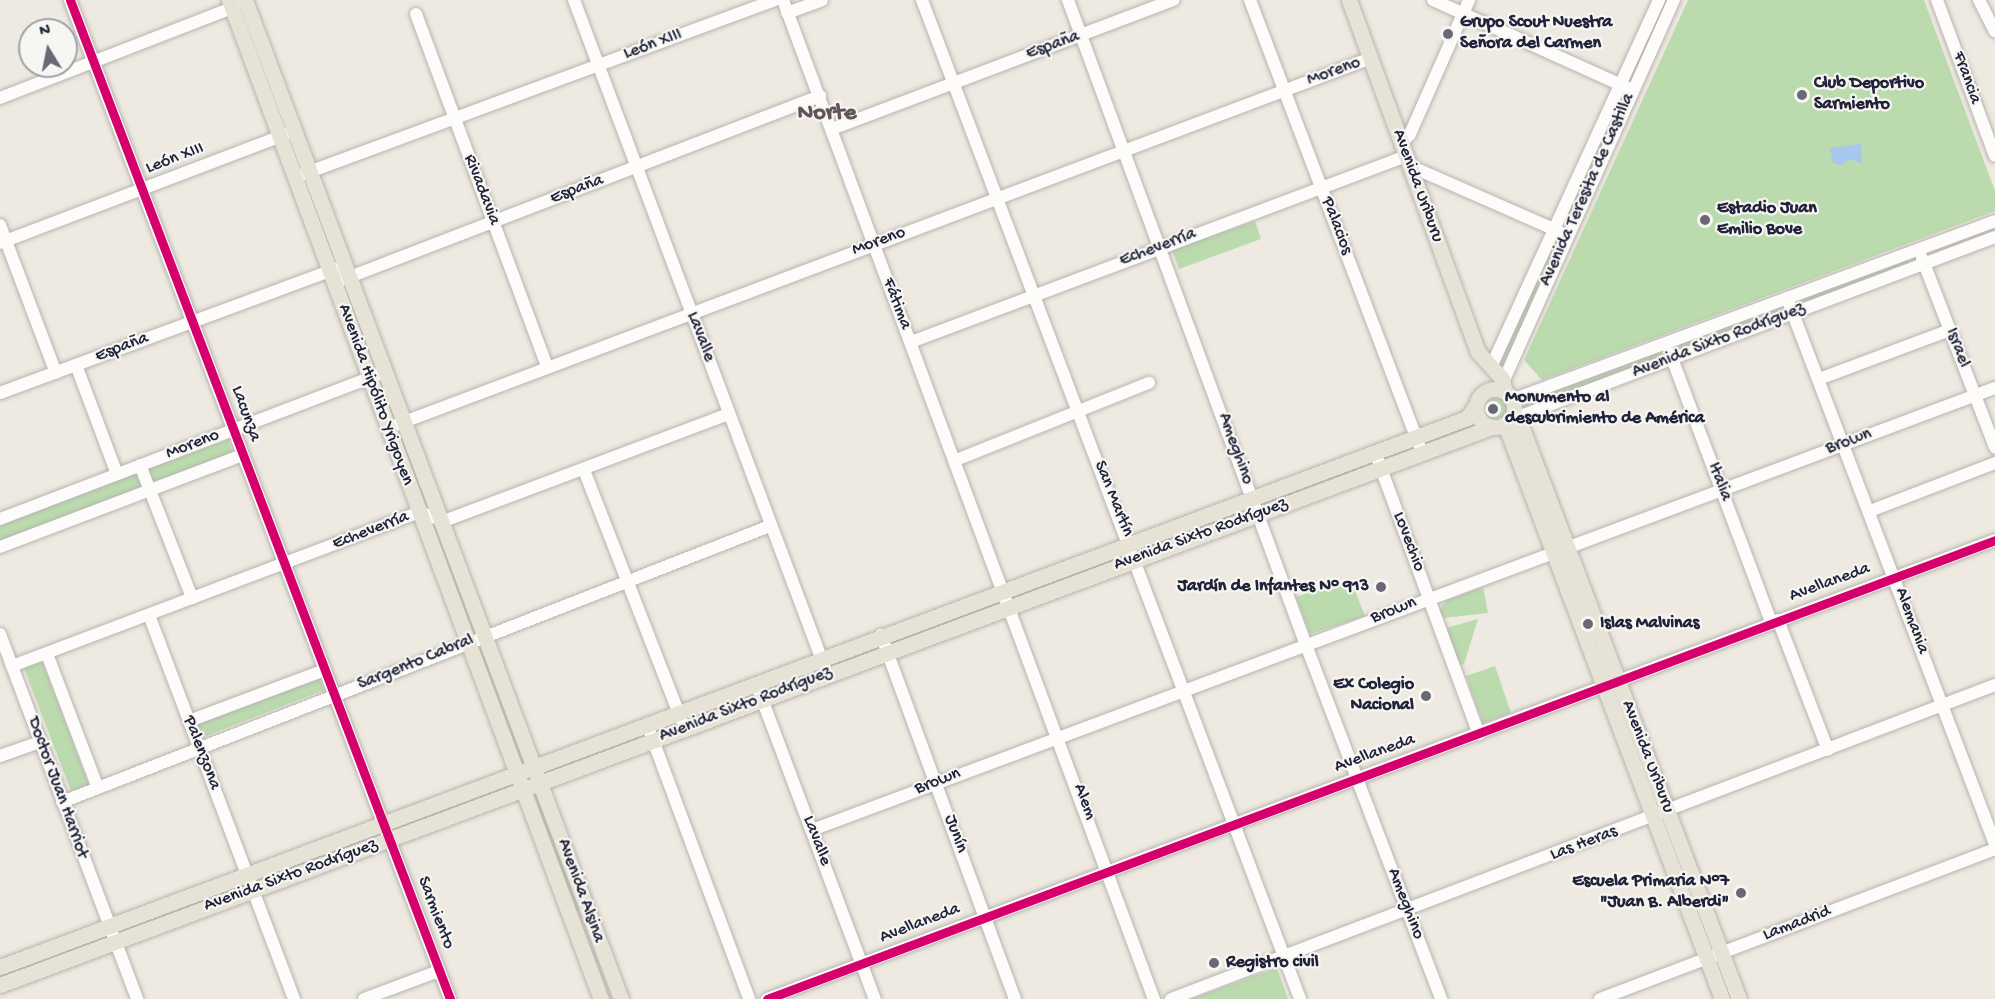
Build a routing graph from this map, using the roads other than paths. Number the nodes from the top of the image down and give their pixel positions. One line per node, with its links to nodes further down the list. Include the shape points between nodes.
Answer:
1 (70, 0): 24 (street, Lacunza)
2 (574, 0): 25 (street, Lavalle)
3 (775, 0): 25 (street, León XIII)
4 (783, 0): 18 (street, Fátima)
5 (822, 0): 18 (street)
6 (922, 0): 26 (street, San Martín)
7 (1068, 0): 22 (street, Ameghino)
8 (1173, 0): 22 (street, España)
9 (1250, 0): 28 (street, Palacios)
10 (1349, 0): 23 (main road, Avenida Uriburu)
11 (1433, 0): 19 (street)
12 (1469, 0): 19 (street)
13 (1659, 0): 27 (street, Avenida Teresita de Castilla)
14 (1674, 0): 29 (street, Avenida Teresita de Castilla)
15 (1937, 0): 37 (street, Francia)
16 (1979, 0): 21 (street)
17 (236, 2): 24 (street); 34 (main road, Avenida Hipólito Yrigoyen)
18 (787, 13): 30 (street, Fátima)
19 (1463, 13): 27 (street); 36 (street, via 1410,134)
20 (416, 14): 32 (street, Rivadavia)
21 (1995, 31)
22 (1081, 35): 26 (street, España); 35 (street, Ameghino)
23 (1371, 58): 28 (street, Moreno); 36 (main road, Avenida Uriburu)
24 (93, 63): 31 (street); 41 (street, Lacunza)
25 (599, 65): 32 (street, León XIII); 38 (street, Lavalle)
26 (953, 83): 33 (street, España); 42 (street, San Martín)
27 (1621, 85): 29 (street); 46 (street, Avenida Teresita de Castilla)
28 (1285, 90): 35 (street, Moreno); 40 (street, Palacios)
29 (1633, 90): 47 (street, Avenida Teresita de Castilla)
30 (820, 96): 33 (street, Fátima); 38 (street, España)
31 (0, 98)
32 (454, 118): 39 (street, León XIII); 43 (street, Rivadavia)
33 (832, 129): 50 (street, Fátima)
34 (287, 134): 39 (main road, Avenida Hipólito Yrigoyen); 41 (street, León XIII)
35 (1124, 150): 42 (street, Moreno); 51 (street, Ameghino)
36 (1406, 155): 40 (street, Echeverría); 46 (street); 67 (main road, Avenida Uriburu, via 1478,352)
37 (1995, 156)
38 (638, 167): 43 (street, España); 58 (street, Lavalle)
39 (302, 175): 54 (main road, Avenida Hipólito Yrigoyen); 55 (main road, Avenida Hipólito Yrigoyen)
40 (1320, 186): 51 (street, Echeverría); 83 (street, Palacios)
41 (142, 189): 49 (street, León XIII); 60 (street, Lacunza)
42 (997, 199): 50 (street, Moreno); 56 (street, San Martín)
43 (494, 222): 54 (street, España); 66 (street, Rivadavia)
44 (1990, 223): 48 (street); 52 (street, Avenida Sixto Rodríguez)
45 (0, 225): 49 (street)
46 (1555, 229): 47 (street); 67 (street, Avenida Teresita de Castilla)
47 (1567, 235): 77 (street, Avenida Teresita de Castilla)
48 (1994, 239): 53 (street, Avenida Sixto Rodríguez)
49 (3, 242): 69 (street)
50 (874, 244): 58 (street, Moreno); 62 (street, Fátima)
51 (1161, 247): 56 (street, Echeverría); 97 (street, Ameghino)
52 (1918, 249): 53 (street, Israel); 57 (street, Avenida Sixto Rodríguez)
53 (1924, 264): 59 (street, Avenida Sixto Rodríguez); 61 (street, Israel)
54 (347, 270): 55 (street, España); 68 (main road, Avenida Hipólito Yrigoyen)
55 (332, 277): 60 (street, España); 70 (main road, Avenida Hipólito Yrigoyen)
56 (1034, 296): 62 (street, Echeverría); 78 (street, San Martín)
57 (1787, 298): 59 (street, Alemania); 63 (street, Avenida Sixto Rodríguez)
58 (691, 312): 66 (street, Moreno); 79 (street, Lavalle)
59 (1792, 314): 64 (street, Avenida Sixto Rodríguez); 71 (street, Alemania)
60 (192, 321): 65 (street, España); 82 (street, Lacunza)
61 (1950, 330): 71 (street); 75 (street, Israel)
62 (911, 342): 89 (street, Fátima)
63 (1666, 344): 64 (street, Italia); 77 (street, Avenida Sixto Rodríguez)
64 (1672, 358): 77 (street, Avenida Sixto Rodríguez, via 1523,415); 96 (street, Italia)
65 (76, 365): 69 (street, España); 94 (street)
66 (547, 367): 80 (street, Moreno)
67 (1491, 367): 76 (main road, Avenida Teresita de Castilla); 77 (main road)
68 (386, 371): 70 (street, Moreno); 80 (main road, Avenida Hipólito Yrigoyen)
69 (56, 373): 74 (street, España)
70 (369, 378): 81 (main road, Avenida Hipólito Yrigoyen); 82 (street, Moreno)
71 (1819, 379): 84 (street, Alemania)
72 (1149, 383): 78 (street)
73 (1995, 388): 75 (street, Brown)
74 (0, 393)
75 (1976, 395): 84 (street, Brown); 85 (street, Israel)
76 (1476, 403): 77 (main road, via 1490,390); 77 (main road, via 1481,421); 83 (main road, Avenida Sixto Rodríguez, via 1467,418)
77 (1506, 408): 87 (main road, Avenida Sixto Rodríguez); 107 (main road, Avenida Uriburu, via 1523,431); 108 (main road, Avenida Uriburu)
78 (1078, 412): 89 (street); 105 (street, San Martín)
79 (729, 414): 93 (street); 103 (street, Lavalle)
80 (406, 421): 81 (street, Moreno); 102 (main road, Avenida Hipólito Yrigoyen)
81 (388, 428): 98 (main road, Avenida Hipólito Yrigoyen)
82 (233, 430): 88 (street, Lacunza); 91 (street, Moreno)
83 (1416, 436): 86 (main road, Avenida Sixto Rodríguez); 87 (street, Palacios)
84 (1845, 444): 96 (street, Brown); 99 (street, Alemania)
85 (1995, 447)
86 (1375, 452): 92 (street, Lovechio); 97 (main road, Avenida Sixto Rodríguez)
87 (1421, 452): 92 (main road, Avenida Sixto Rodríguez)
88 (242, 455): 95 (street, Moreno); 110 (street, Lacunza)
89 (956, 460): 113 (street, Fátima)
90 (1995, 464): 99 (street)
91 (140, 465): 94 (street, Moreno); 95 (street)
92 (1380, 469): 100 (main road, Avenida Sixto Rodríguez); 115 (street, Lovechio)
93 (584, 470): 102 (street); 112 (street)
94 (117, 474): 101 (street, Moreno)
95 (150, 489): 106 (street, Moreno); 114 (street)
96 (1722, 490): 107 (street, Brown); 118 (street, Italia)
97 (1253, 497): 100 (street, Ameghino); 105 (main road, Avenida Sixto Rodríguez)
98 (419, 512): 102 (street, Echeverría); 110 (street, Echeverría); 122 (main road, Avenida Hipólito Yrigoyen)
99 (1870, 512): 111 (street, Alemania)
100 (1259, 514): 109 (main road, Avenida Sixto Rodríguez); 123 (street, Ameghino)
101 (0, 519)
102 (444, 521): 120 (main road, Avenida Hipólito Yrigoyen)
103 (770, 526): 112 (street, Sargento Cabral); 126 (street, Lavalle)
104 (1995, 540): 111 (street, Avellaneda)
105 (1130, 542): 109 (street, San Martín); 113 (main road, Avenida Sixto Rodríguez)
106 (0, 547)
107 (1568, 548): 108 (street, Brown); 130 (main road, Avenida Uriburu)
108 (1553, 554): 115 (street, Brown); 133 (main road, Avenida Uriburu)
109 (1137, 559): 116 (main road, Avenida Sixto Rodríguez); 134 (street, San Martín)
110 (284, 564): 114 (street, Echeverría); 128 (street, Lacunza)
111 (1895, 578): 118 (street, Avellaneda); 137 (street, Alemania)
112 (628, 581): 120 (street, Sargento Cabral); 138 (street)
113 (1004, 590): 116 (street, Fátima); 121 (main road, Avenida Sixto Rodríguez)
114 (192, 598): 117 (street, Echeverría)
115 (1429, 598): 123 (street, Brown); 142 (street, Lovechio)
116 (1011, 607): 124 (main road, Avenida Sixto Rodríguez); 143 (street, Alem)
117 (148, 615): 125 (street, Echeverría); 139 (street, Palenzona)
118 (1775, 621): 130 (street, Avellaneda); 147 (street, Italia)
119 (0, 634): 127 (street, Doctor Juan Harriot)
120 (486, 634): 122 (street, Sargento Cabral); 149 (main road, Avenida Hipólito Yrigoyen)
121 (881, 635): 124 (street, Junín); 126 (main road, Avenida Sixto Rodríguez)
122 (469, 644): 135 (street, Sargento Cabral); 150 (main road, Avenida Hipólito Yrigoyen)
123 (1306, 645): 134 (street, Brown); 151 (street, Ameghino)
124 (888, 652): 129 (main road, Avenida Sixto Rodríguez); 152 (street, Junín)
125 (47, 654): 127 (street, Echeverría); 154 (street)
126 (820, 658): 129 (street, Lavalle); 131 (main road, Avenida Sixto Rodríguez)
127 (12, 666): 145 (street, Doctor Juan Harriot)
128 (325, 670): 135 (street, Lacunza); 139 (street)
129 (828, 675): 136 (main road, Avenida Sixto Rodríguez)
130 (1619, 681): 133 (street, Avellaneda); 157 (main road, Avenida Uriburu)
131 (756, 683): 136 (street, Lavalle); 138 (main road, Avenida Sixto Rodríguez)
132 (1995, 685): 137 (street, Las Heras)
133 (1603, 687): 142 (street, Avellaneda); 158 (main road, Avenida Uriburu)
134 (1184, 690): 143 (street, Brown); 160 (street, San Martín)
135 (335, 695): 146 (street, Sargento Cabral); 159 (street, Lacunza)
136 (762, 699): 141 (main road, Avenida Sixto Rodríguez); 161 (street, Lavalle)
137 (1942, 706): 147 (street, Las Heras); 163 (street, Alemania)
138 (678, 712): 140 (main road, Avenida Sixto Rodríguez); 141 (street)
139 (189, 721): 146 (street, Palenzona)
140 (647, 724): 144 (street); 149 (main road, Avenida Sixto Rodríguez)
141 (685, 728): 144 (main road, Avenida Sixto Rodríguez)
142 (1479, 734): 151 (street, Avellaneda)
143 (1059, 737): 152 (street, Brown); 165 (street, Alem)
144 (654, 740): 153 (main road, Avenida Sixto Rodríguez); 187 (street)
145 (40, 742): 148 (street); 156 (street, Doctor Juan Harriot)
146 (200, 750): 154 (street, Sargento Cabral); 166 (street, Palenzona)
147 (1828, 750): 157 (street, Las Heras)
148 (0, 756)
149 (533, 766): 150 (main road, Avenida Sixto Rodríguez); 153 (main road, Avenida Hipólito Yrigoyen)
150 (516, 773): 155 (main road, Avenida Hipólito Yrigoyen); 159 (main road, Avenida Sixto Rodríguez)
151 (1357, 778): 160 (street, Avellaneda); 168 (street, Ameghino)
152 (937, 782): 161 (street, Brown); 169 (street, Junín)
153 (540, 783): 155 (main road, Avenida Sixto Rodríguez); 170 (main road, Avenida Alsina)
154 (98, 788): 156 (street, Sargento Cabral)
155 (522, 789): 162 (main road, Avenida Sixto Rodríguez); 172 (main road, Avenida Alsina)
156 (62, 802): 171 (street, Doctor Juan Harriot)
157 (1668, 812): 158 (street, Las Heras); 174 (main road, Avenida Uriburu)
158 (1652, 818): 168 (street, Las Heras); 176 (main road, Avenida Uriburu)
159 (383, 823): 162 (street, Lacunza); 166 (main road, Avenida Sixto Rodríguez)
160 (1235, 824): 165 (street, Avellaneda); 175 (street, San Martín)
161 (812, 830): 177 (street, Lavalle)
162 (389, 839): 167 (main road, Avenida Sixto Rodríguez); 179 (street, Sarmiento)
163 (1995, 844)
164 (1995, 849): 174 (street, Lamadrid)
165 (1110, 871): 169 (street, Avellaneda); 191 (street, Alem)
166 (247, 874): 167 (street, Palenzona); 171 (main road, Avenida Sixto Rodríguez)
167 (253, 890): 173 (main road, Avenida Sixto Rodríguez); 182 (street, Palenzona)
168 (1408, 911): 175 (street, Las Heras); 194 (street, Ameghino)
169 (985, 917): 177 (street, Avellaneda); 190 (street, Junín)
170 (591, 920): 172 (main road); 186 (main road, Avenida Alsina)
171 (109, 925): 173 (street, Doctor Juan Harriot); 178 (main road, Avenida Sixto Rodríguez)
172 (573, 927): 185 (main road, Avenida Alsina)
173 (116, 941): 180 (main road, Avenida Sixto Rodríguez); 181 (street, Doctor Juan Harriot)
174 (1722, 952): 176 (street, Lamadrid); 197 (main road, Avenida Uriburu)
175 (1284, 954): 192 (street, Las Heras); 193 (street, San Martín)
176 (1707, 958): 195 (street, Lamadrid); 196 (main road, Avenida Uriburu)
177 (862, 964): 188 (street, Avellaneda); 189 (street, Lavalle)
178 (0, 967)
179 (439, 970): 183 (street); 184 (street, Sarmiento)
180 (0, 985)
181 (137, 999)
182 (294, 999)
183 (364, 999)
184 (450, 999)
185 (601, 999)
186 (621, 999)
187 (749, 999)
188 (767, 999)
189 (875, 999)
190 (1015, 999)
191 (1154, 999)
192 (1171, 999)
193 (1300, 999)
194 (1442, 999)
195 (1600, 999)
196 (1722, 999)
197 (1739, 999)

